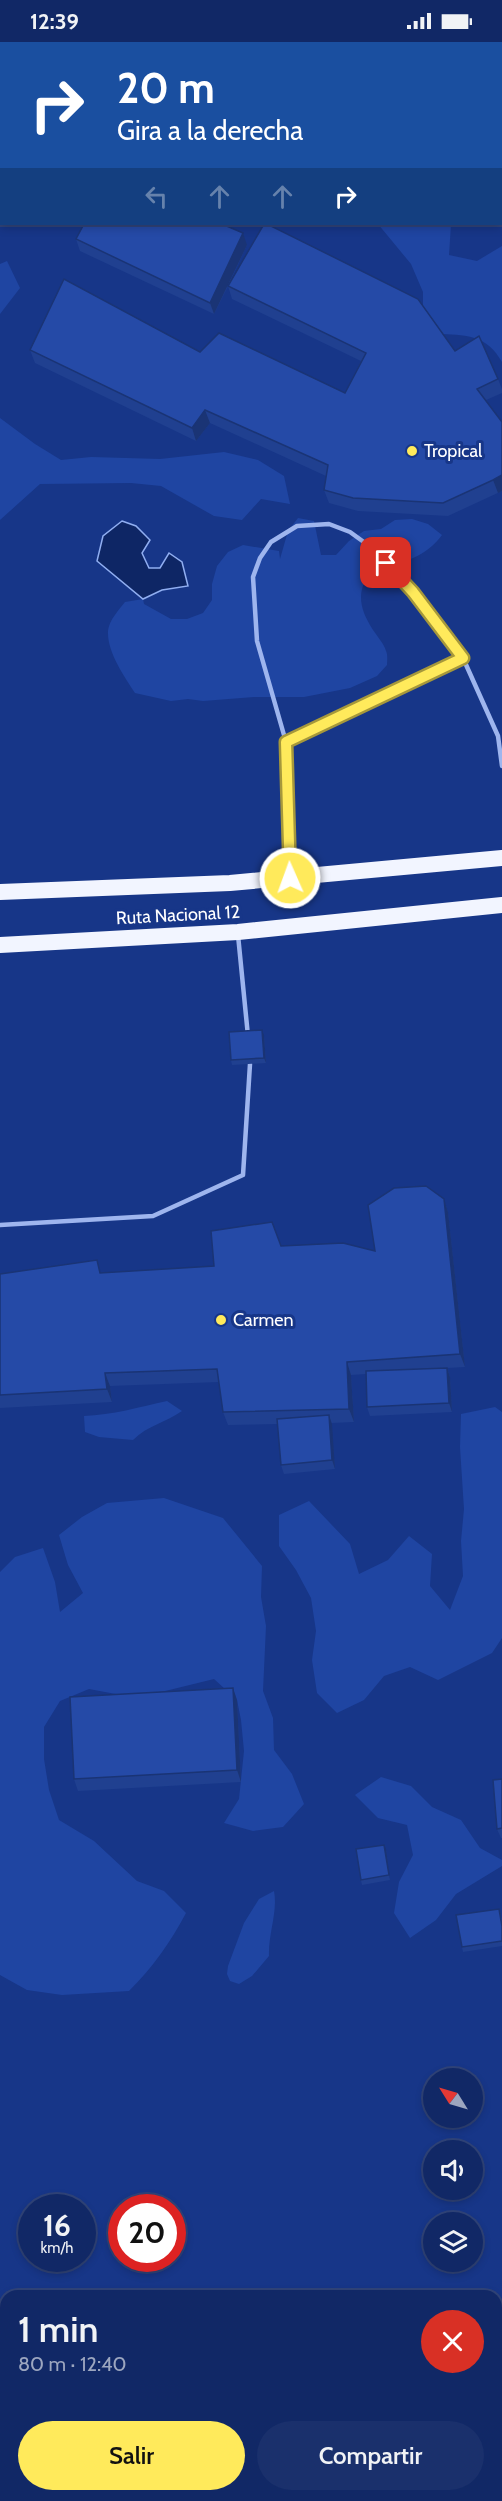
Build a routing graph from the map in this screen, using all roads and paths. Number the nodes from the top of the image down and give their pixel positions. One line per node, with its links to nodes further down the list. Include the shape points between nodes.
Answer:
1 (463, 658): 2 (lane); 2 (lane, via 413,592 372,548 350,532 329,525 297,526 272,542 253,577 257,641); 3 (lane, via 498,736)
2 (286, 742): 5 (lane)
3 (502, 765)
4 (502, 858): 5 (highway, Ruta Nacional 12)
5 (290, 878): 6 (highway, Ruta Nacional 12)
6 (0, 892)
7 (502, 905): 8 (highway, Ruta Nacional 12)
8 (238, 932): 9 (highway, Ruta Nacional 12); 10 (lane)
9 (0, 945)
10 (248, 1036)
11 (250, 1064): 12 (lane, via 243,1175 153,1216)
12 (0, 1225)

